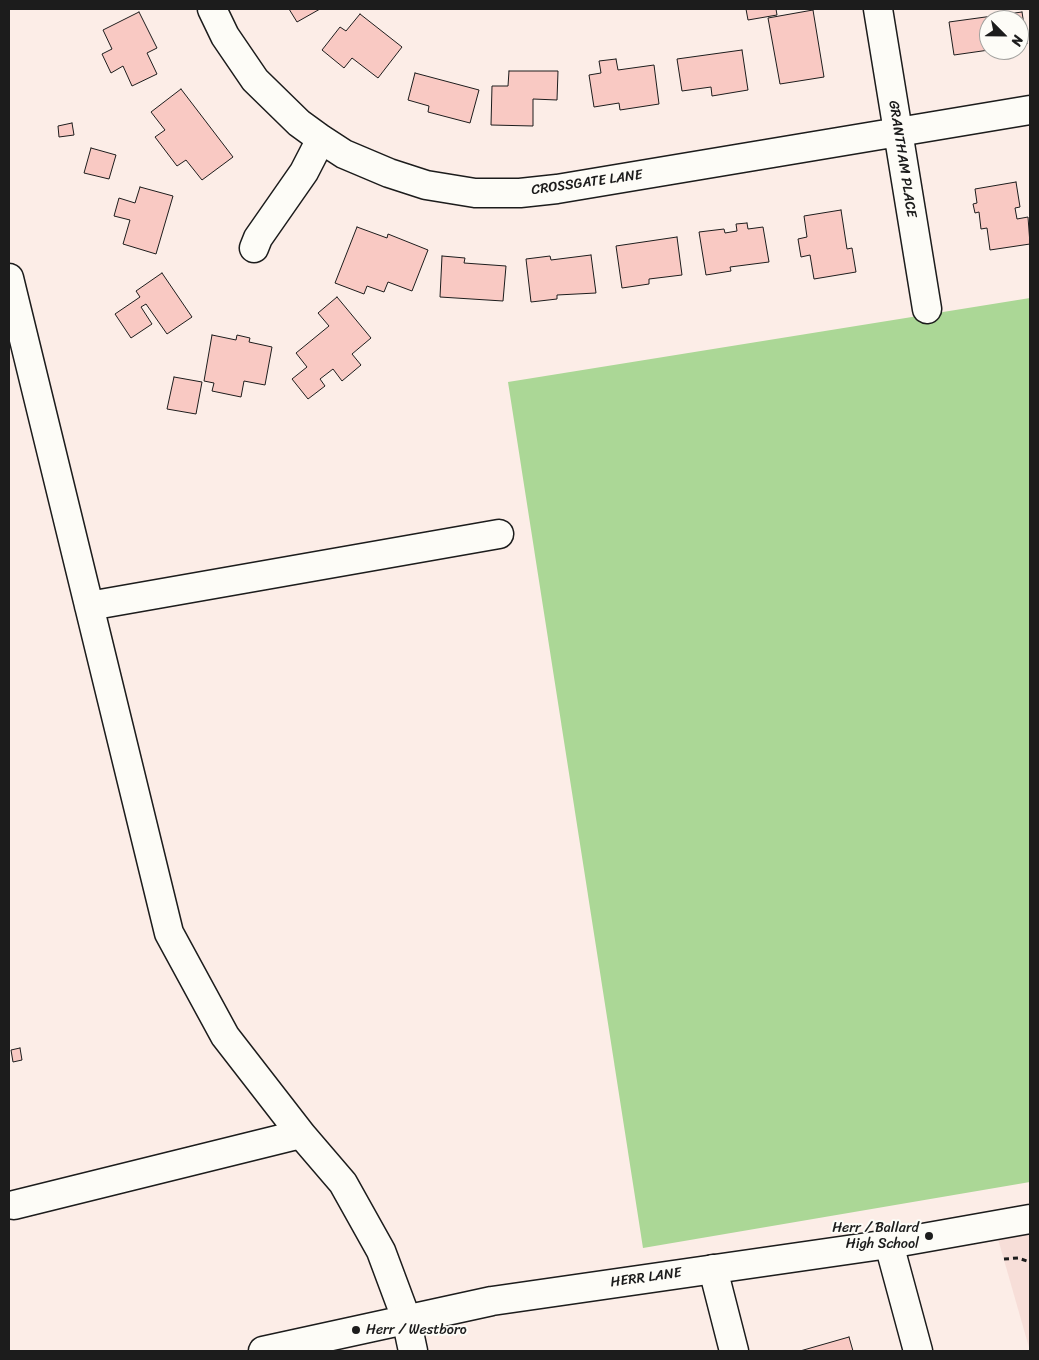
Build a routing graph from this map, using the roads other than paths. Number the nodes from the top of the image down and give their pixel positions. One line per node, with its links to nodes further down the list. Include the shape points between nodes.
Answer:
1 (212, 9): 5 (street, CROSSGATE LANE, via 225,36 255,80 286,112)
2 (878, 9): 4 (street, GRANTHAM PLACE)
3 (1030, 110): 4 (street, CROSSGATE LANE)
4 (898, 132): 5 (street, CROSSGATE LANE, via 520,193 475,193 426,185 344,154); 8 (street, GRANTHAM PLACE)
5 (321, 139): 6 (street, via 304,172)
6 (254, 248)
7 (9, 278): 10 (street)
8 (927, 309)
9 (499, 534): 10 (street)
10 (89, 606): 11 (street, via 169,933 225,1036)
11 (301, 1134): 12 (street); 16 (street, via 343,1183 381,1251)
12 (14, 1205)
13 (1030, 1219): 14 (street, HERR LANE)
14 (889, 1244): 15 (street, HERR LANE); 20 (street)
15 (713, 1269): 16 (street, HERR LANE, via 492,1301); 19 (street)
16 (406, 1318): 17 (street, HERR LANE); 18 (street)
17 (263, 1351)
18 (413, 1351)
19 (734, 1351)
20 (918, 1351)

